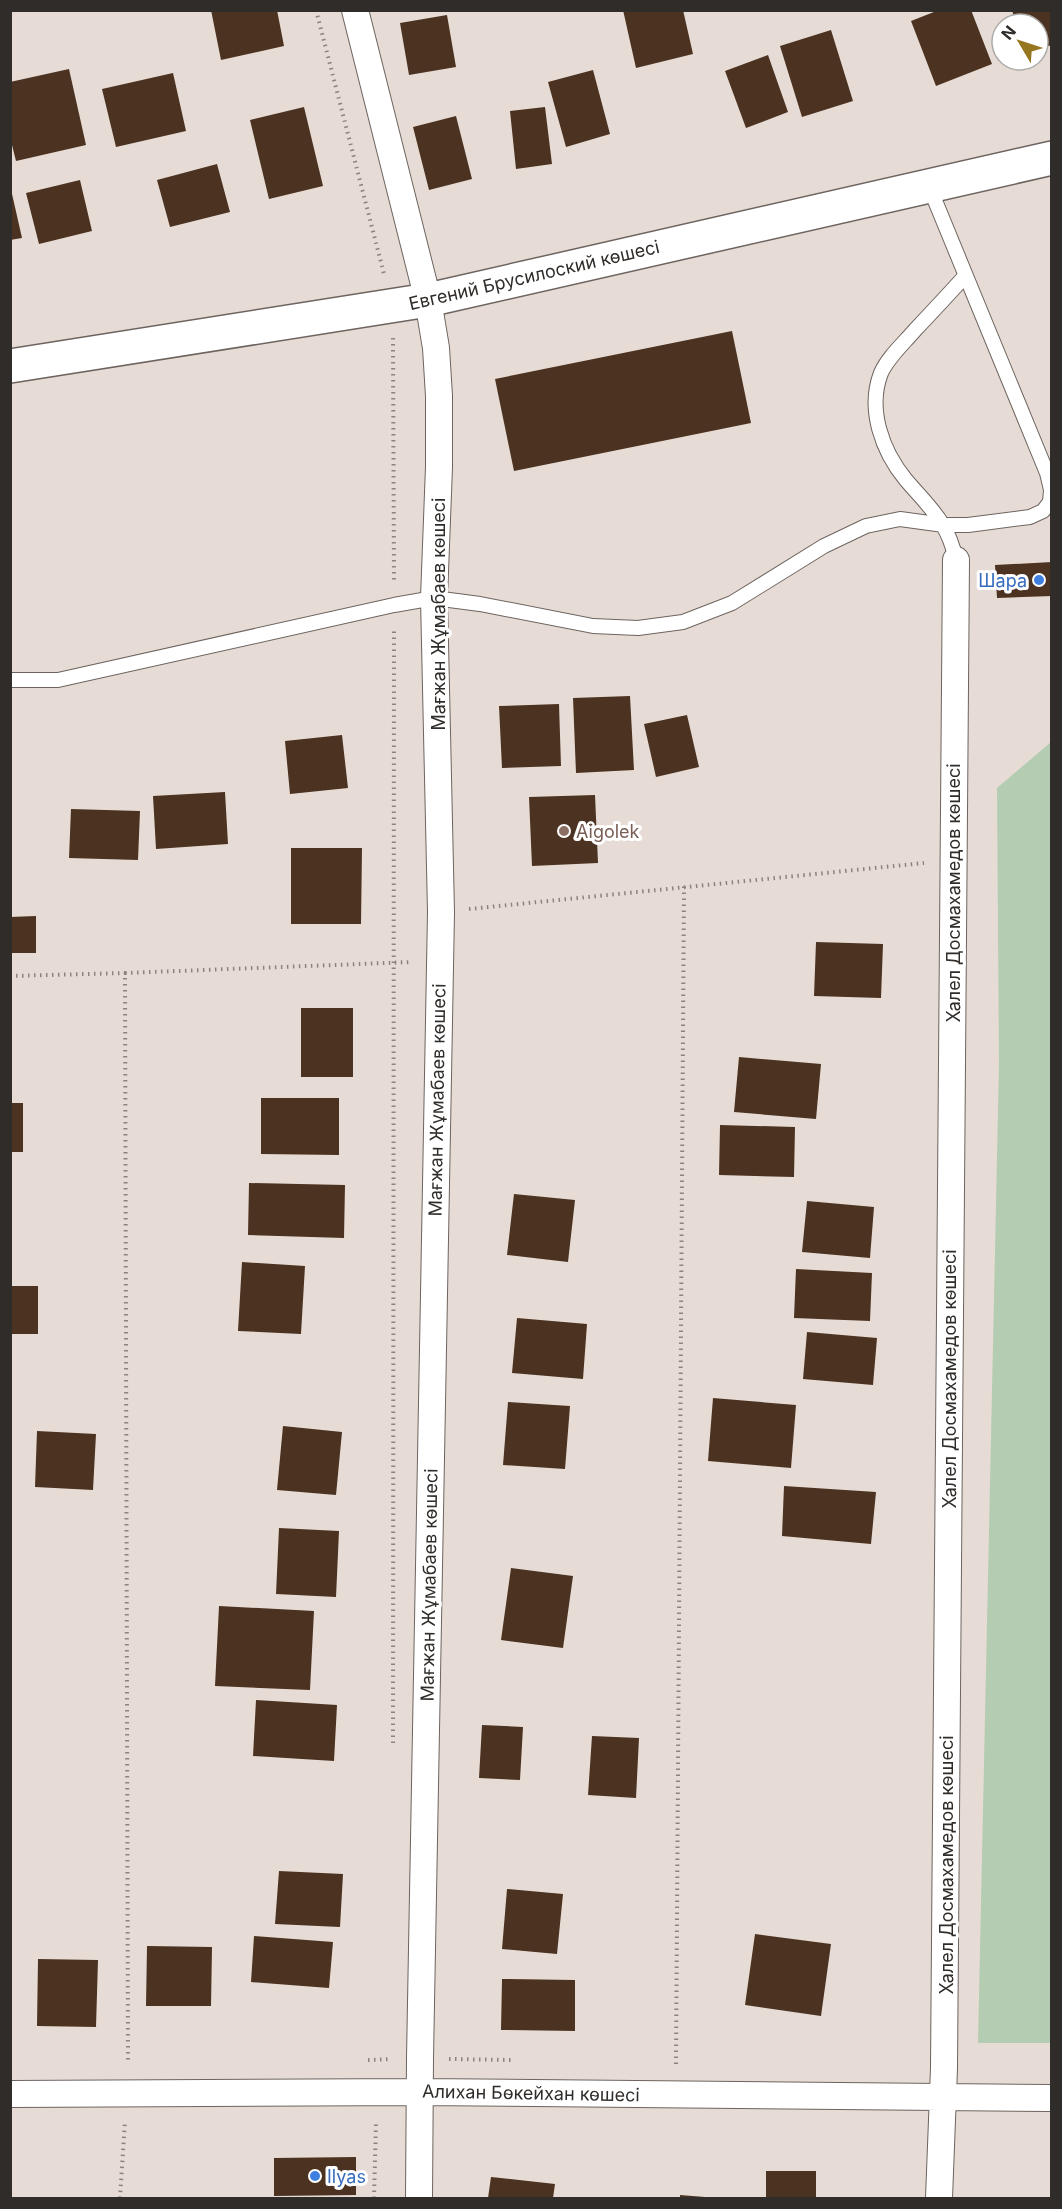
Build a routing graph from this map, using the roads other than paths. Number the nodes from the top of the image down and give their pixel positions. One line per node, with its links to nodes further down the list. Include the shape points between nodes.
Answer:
1 (355, 10): 5 (street, Мағжан Жұмабаев көшесі)
2 (1052, 158): 3 (main road, Евгений Брусилоский көшесі)
3 (929, 186): 4 (lane); 5 (main road, Евгений Брусилоский көшесі)
4 (965, 276): 7 (lane, via 896,351 882,372 876,393 876,418 890,459); 7 (lane, via 1047,473 1050,502 1030,517)
5 (428, 300): 6 (main road, Евгений Брусилоский көшесі); 9 (street, Мағжан Жұмабаев көшесі, via 439,396)
6 (10, 366)
7 (944, 525): 8 (lane); 9 (lane, via 900,519 866,526 824,546 732,603 684,622 638,628 593,626)
8 (956, 560): 13 (street, Халел Досмахамедов көшесі)
9 (434, 598): 10 (lane, via 58,680); 11 (street, Мағжан Жұмабаев көшесі, via 441,912)
10 (10, 680)
11 (420, 2092): 12 (street, Алихан Бөкейхан көшесі); 13 (street, Алихан Бөкейхан көшесі); 15 (street, Мағжан Жұмабаев көшесі)
12 (10, 2094)
13 (944, 2097): 14 (street, Алихан Бөкейхан көшесі); 16 (street, Халел Досмахамедов көшесі)
14 (1052, 2098)
15 (419, 2199)
16 (939, 2199)

